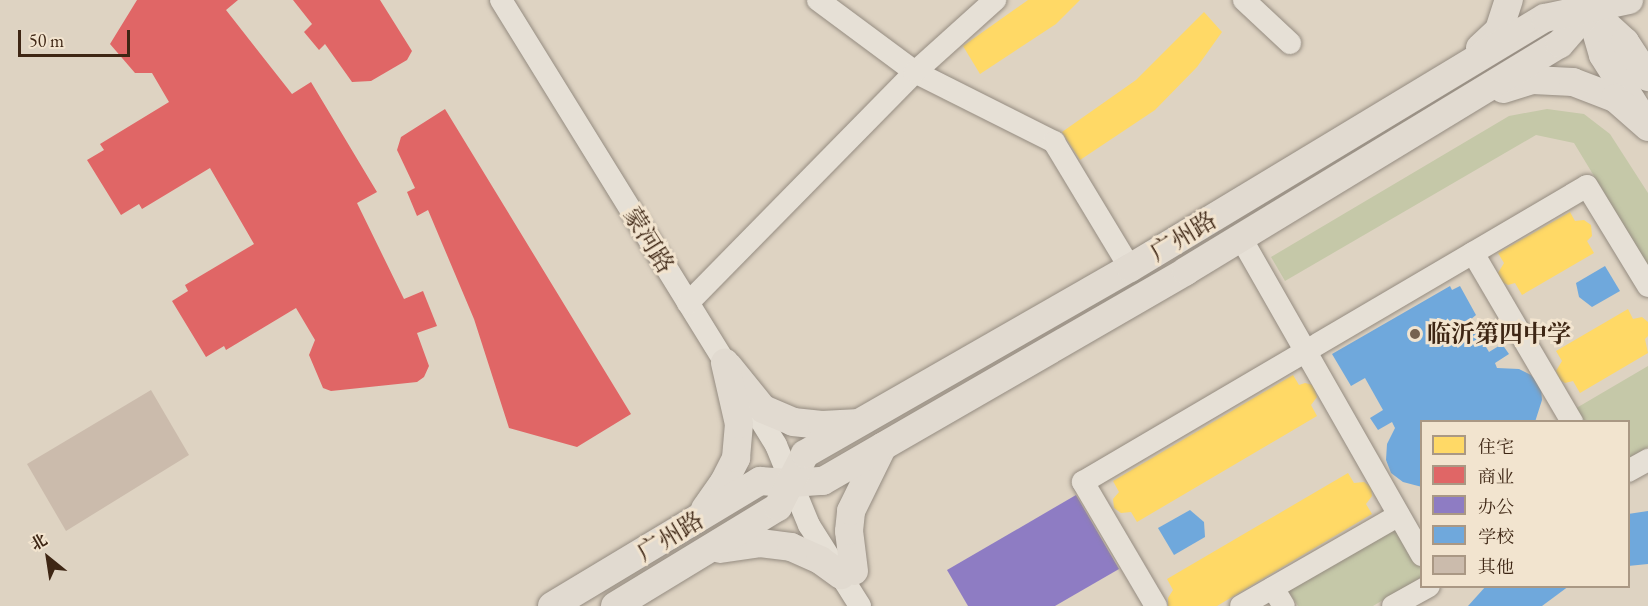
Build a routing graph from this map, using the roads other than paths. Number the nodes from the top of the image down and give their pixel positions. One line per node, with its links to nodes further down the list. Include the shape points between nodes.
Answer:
1 (501, 0): 18 (street, 蒙河路)
2 (818, 0): 10 (street)
3 (995, 0): 10 (street)
4 (1244, 0): 8 (street)
5 (1509, 0): 9 (main road, via 1499,30)
6 (1629, 0): 7 (main road, 广州路)
7 (1588, 2): 9 (main road, 广州路, via 1545,18); 11 (main road, via 1625,42); 12 (main road, 广州路, via 1560,44); 13 (main road, via 1603,55)
8 (1290, 43)
9 (1455, 71): 16 (main road, 广州路)
10 (915, 72): 16 (street, via 1054,142); 18 (street)
11 (1648, 77)
12 (1473, 98): 13 (main road, via 1533,80 1573,82 1615,98); 14 (main road, 广州路)
13 (1648, 126)
14 (1241, 238): 19 (street); 23 (main road, 广州路)
15 (1473, 253): 17 (street, via 1587,186); 19 (street); 21 (street)
16 (1130, 268): 22 (main road, 广州路)
17 (1648, 286)
18 (688, 303): 20 (street, 蒙河路)
19 (1305, 352): 27 (street); 38 (street, via 1083,482)
20 (725, 363): 22 (main road, via 763,409 793,422); 26 (street, 蒙河路, via 776,445); 28 (main road, via 739,424 736,458)
21 (1571, 420)
22 (860, 422): 26 (main road, 广州路, via 805,454)
23 (884, 445): 26 (main road, 广州路, via 823,481); 31 (main road, via 851,511)
24 (1648, 460): 25 (street)
25 (1630, 470)
26 (792, 483): 28 (main road, 广州路, via 760,481); 29 (main road, 广州路, via 778,507); 31 (street, 蒙河路, via 822,518)
27 (1399, 515): 30 (street); 33 (street)
28 (697, 520): 34 (main road, 广州路)
29 (706, 551): 31 (main road, via 760,543 791,547); 35 (main road, 广州路)
30 (1420, 552)
31 (848, 573): 36 (street, 蒙河路); 37 (street, 蒙河路)
32 (1425, 588): 40 (street)
33 (1279, 597): 39 (street)
34 (552, 606)
35 (615, 606)
36 (860, 606)
37 (875, 606)
38 (1156, 606)
39 (1241, 606)
40 (1393, 606)

